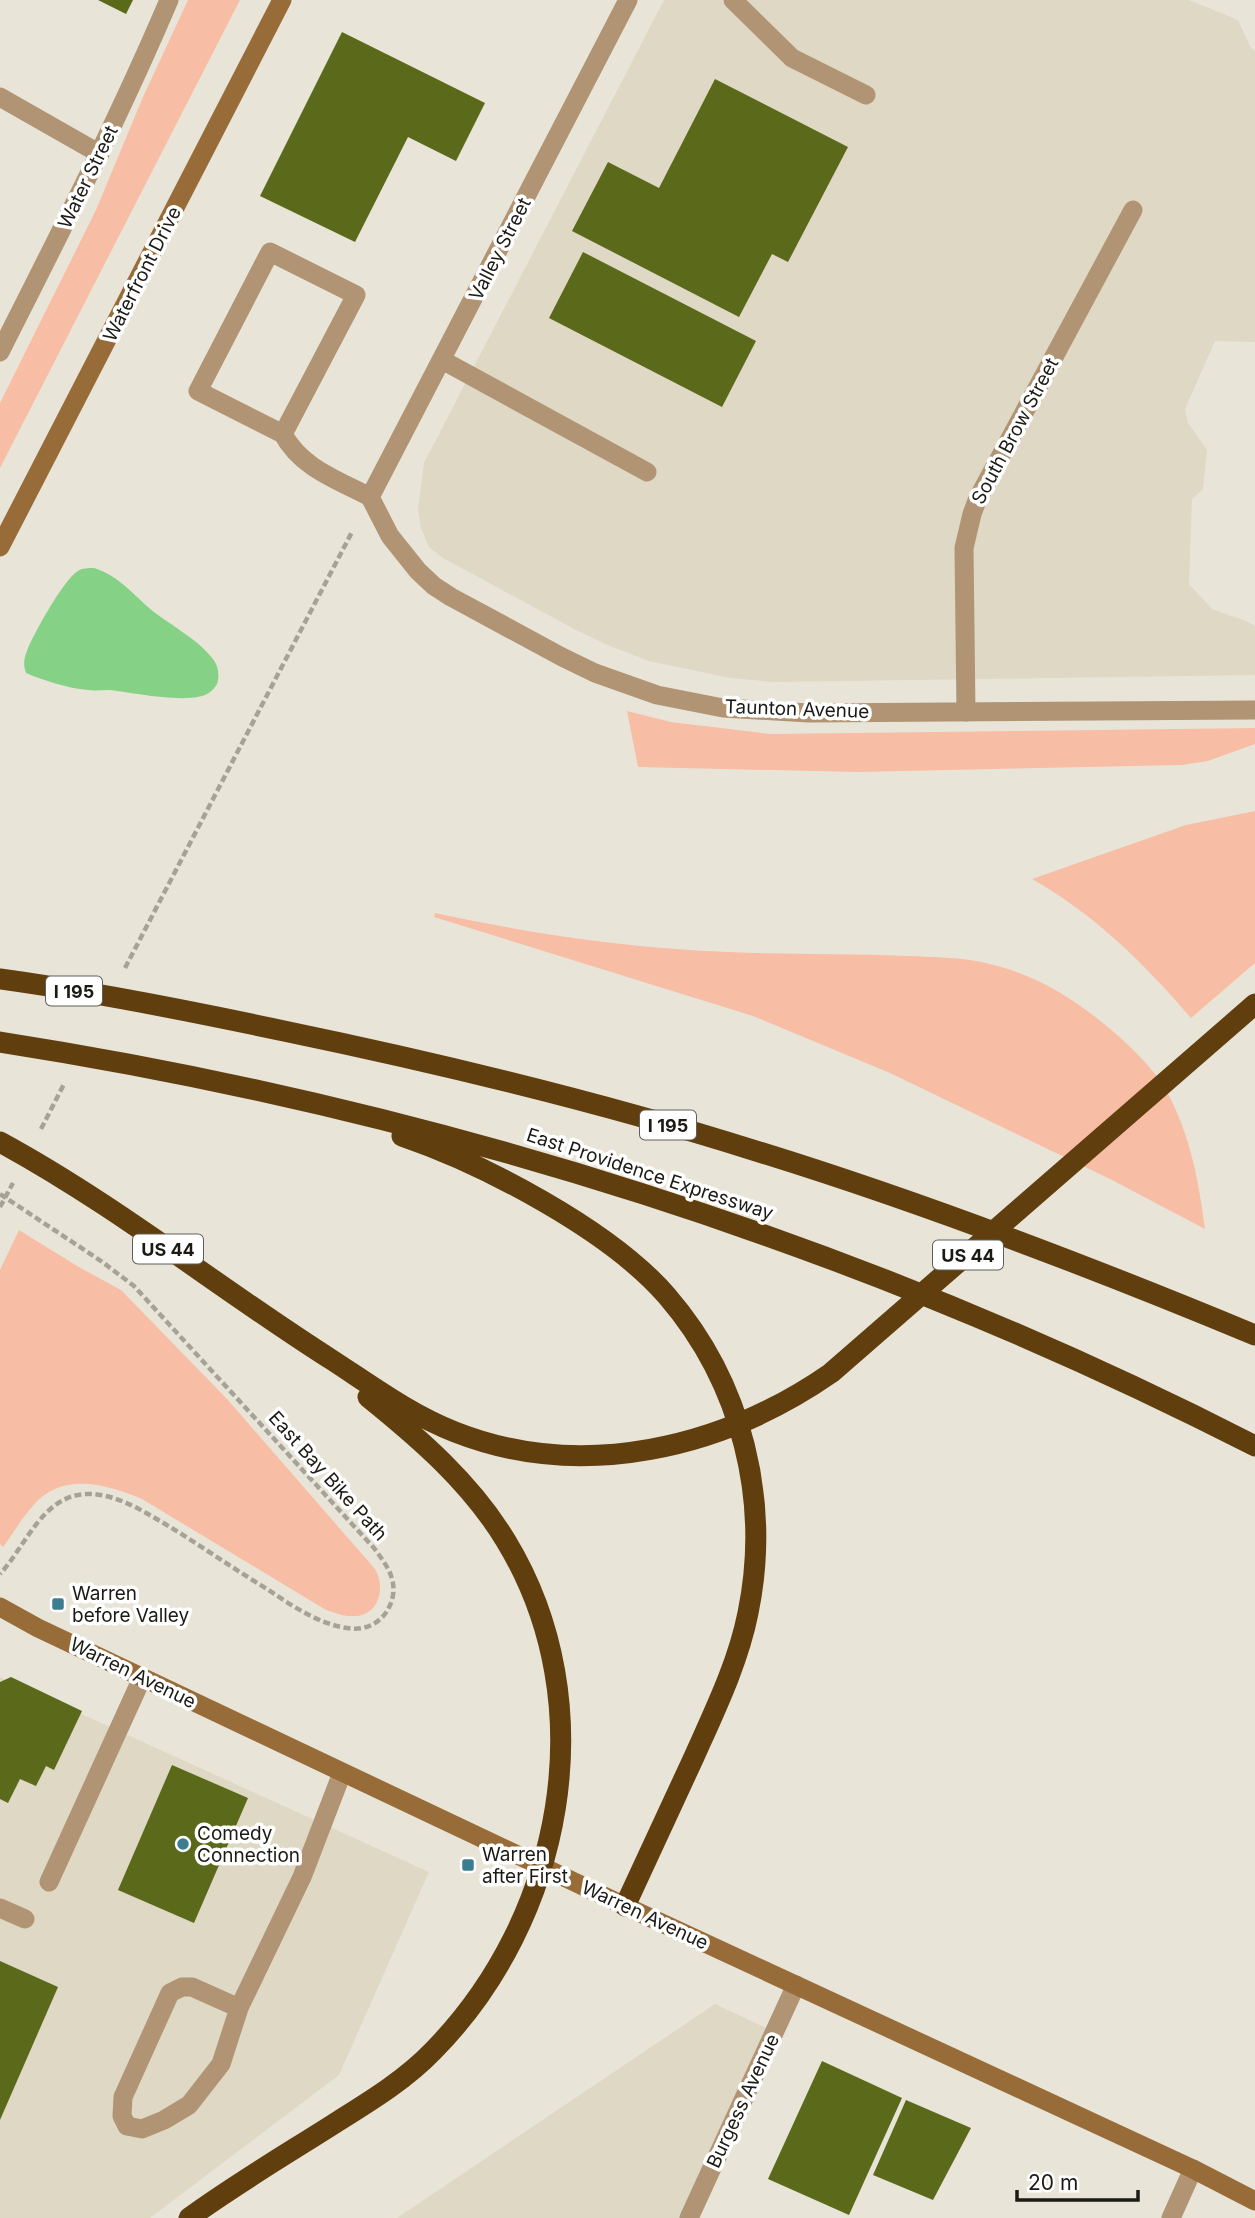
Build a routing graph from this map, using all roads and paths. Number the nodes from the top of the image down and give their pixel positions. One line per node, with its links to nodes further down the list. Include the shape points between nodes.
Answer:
1 (169, 0): 7 (street, Water Street)
2 (282, 0): 14 (main road, Waterfront Drive)
3 (628, 0): 10 (street, Valley Street)
4 (733, 0): 5 (street, via 792,58)
5 (866, 95)
6 (0, 97): 7 (street)
7 (100, 154): 9 (street, Water Street)
8 (1133, 210): 16 (street, South Brow Street, via 972,514 964,565)
9 (0, 352)
10 (442, 360): 12 (street); 13 (street, Valley Street)
11 (284, 434): 11 (street, via 356,295 271,252 198,391); 13 (street, via 306,462)
12 (648, 472)
13 (370, 497): 16 (street, Taunton Avenue, via 390,536 435,586 562,657 626,685 688,702 765,712); 17 (path)
14 (0, 547)
15 (1255, 710): 16 (street, Taunton Avenue)
16 (966, 712)
17 (121, 975)
18 (0, 979): 29 (highway, I 195, via 327,1040 612,1109 756,1151 1036,1247)
19 (1248, 1010): 28 (highway, US 44, via 831,1373 773,1410 704,1437 631,1453 564,1455 491,1443 420,1417)
20 (0, 1042): 22 (highway, East Providence Expressway)
21 (70, 1073): 23 (path)
22 (287, 1097): 30 (highway, East Providence Expressway, via 541,1162 786,1242 1019,1334); 36 (highway, via 460,1159 592,1232 666,1294 690,1324 729,1396 746,1446 754,1505 748,1614 716,1707)
23 (38, 1134)
24 (0, 1142): 28 (highway, US 44, via 62,1177)
25 (19, 1171): 27 (path)
26 (0, 1194): 31 (path, East Bay Bike Path, via 127,1279 150,1302 374,1548 393,1578 393,1598 372,1626 349,1629 332,1625 156,1518 97,1494 72,1496 48,1510)
27 (0, 1207)
28 (272, 1322): 43 (highway, via 427,1446 469,1490 507,1542 534,1601 558,1697 554,1814 533,1900 502,1963 450,2033 409,2072 364,2105)
29 (1255, 1335)
30 (1255, 1446)
31 (0, 1574)
32 (0, 1607): 33 (main road, Warren Avenue)
33 (142, 1678): 34 (main road, Warren Avenue); 35 (street)
34 (342, 1773): 36 (main road, Warren Avenue); 40 (street, via 302,1877)
35 (49, 1882)
36 (625, 1906): 39 (main road, Warren Avenue)
37 (0, 1908): 38 (street)
38 (25, 1919)
39 (796, 1985): 41 (main road, Warren Avenue); 44 (street, Burgess Avenue)
40 (239, 2007): 40 (street, via 192,1987 170,1993 123,2097 122,2116 127,2126 142,2129 190,2105 221,2064)
41 (1193, 2169): 42 (main road, Warren Avenue); 45 (street)
42 (1255, 2201)
43 (190, 2218)
44 (689, 2218)
45 (1171, 2218)

